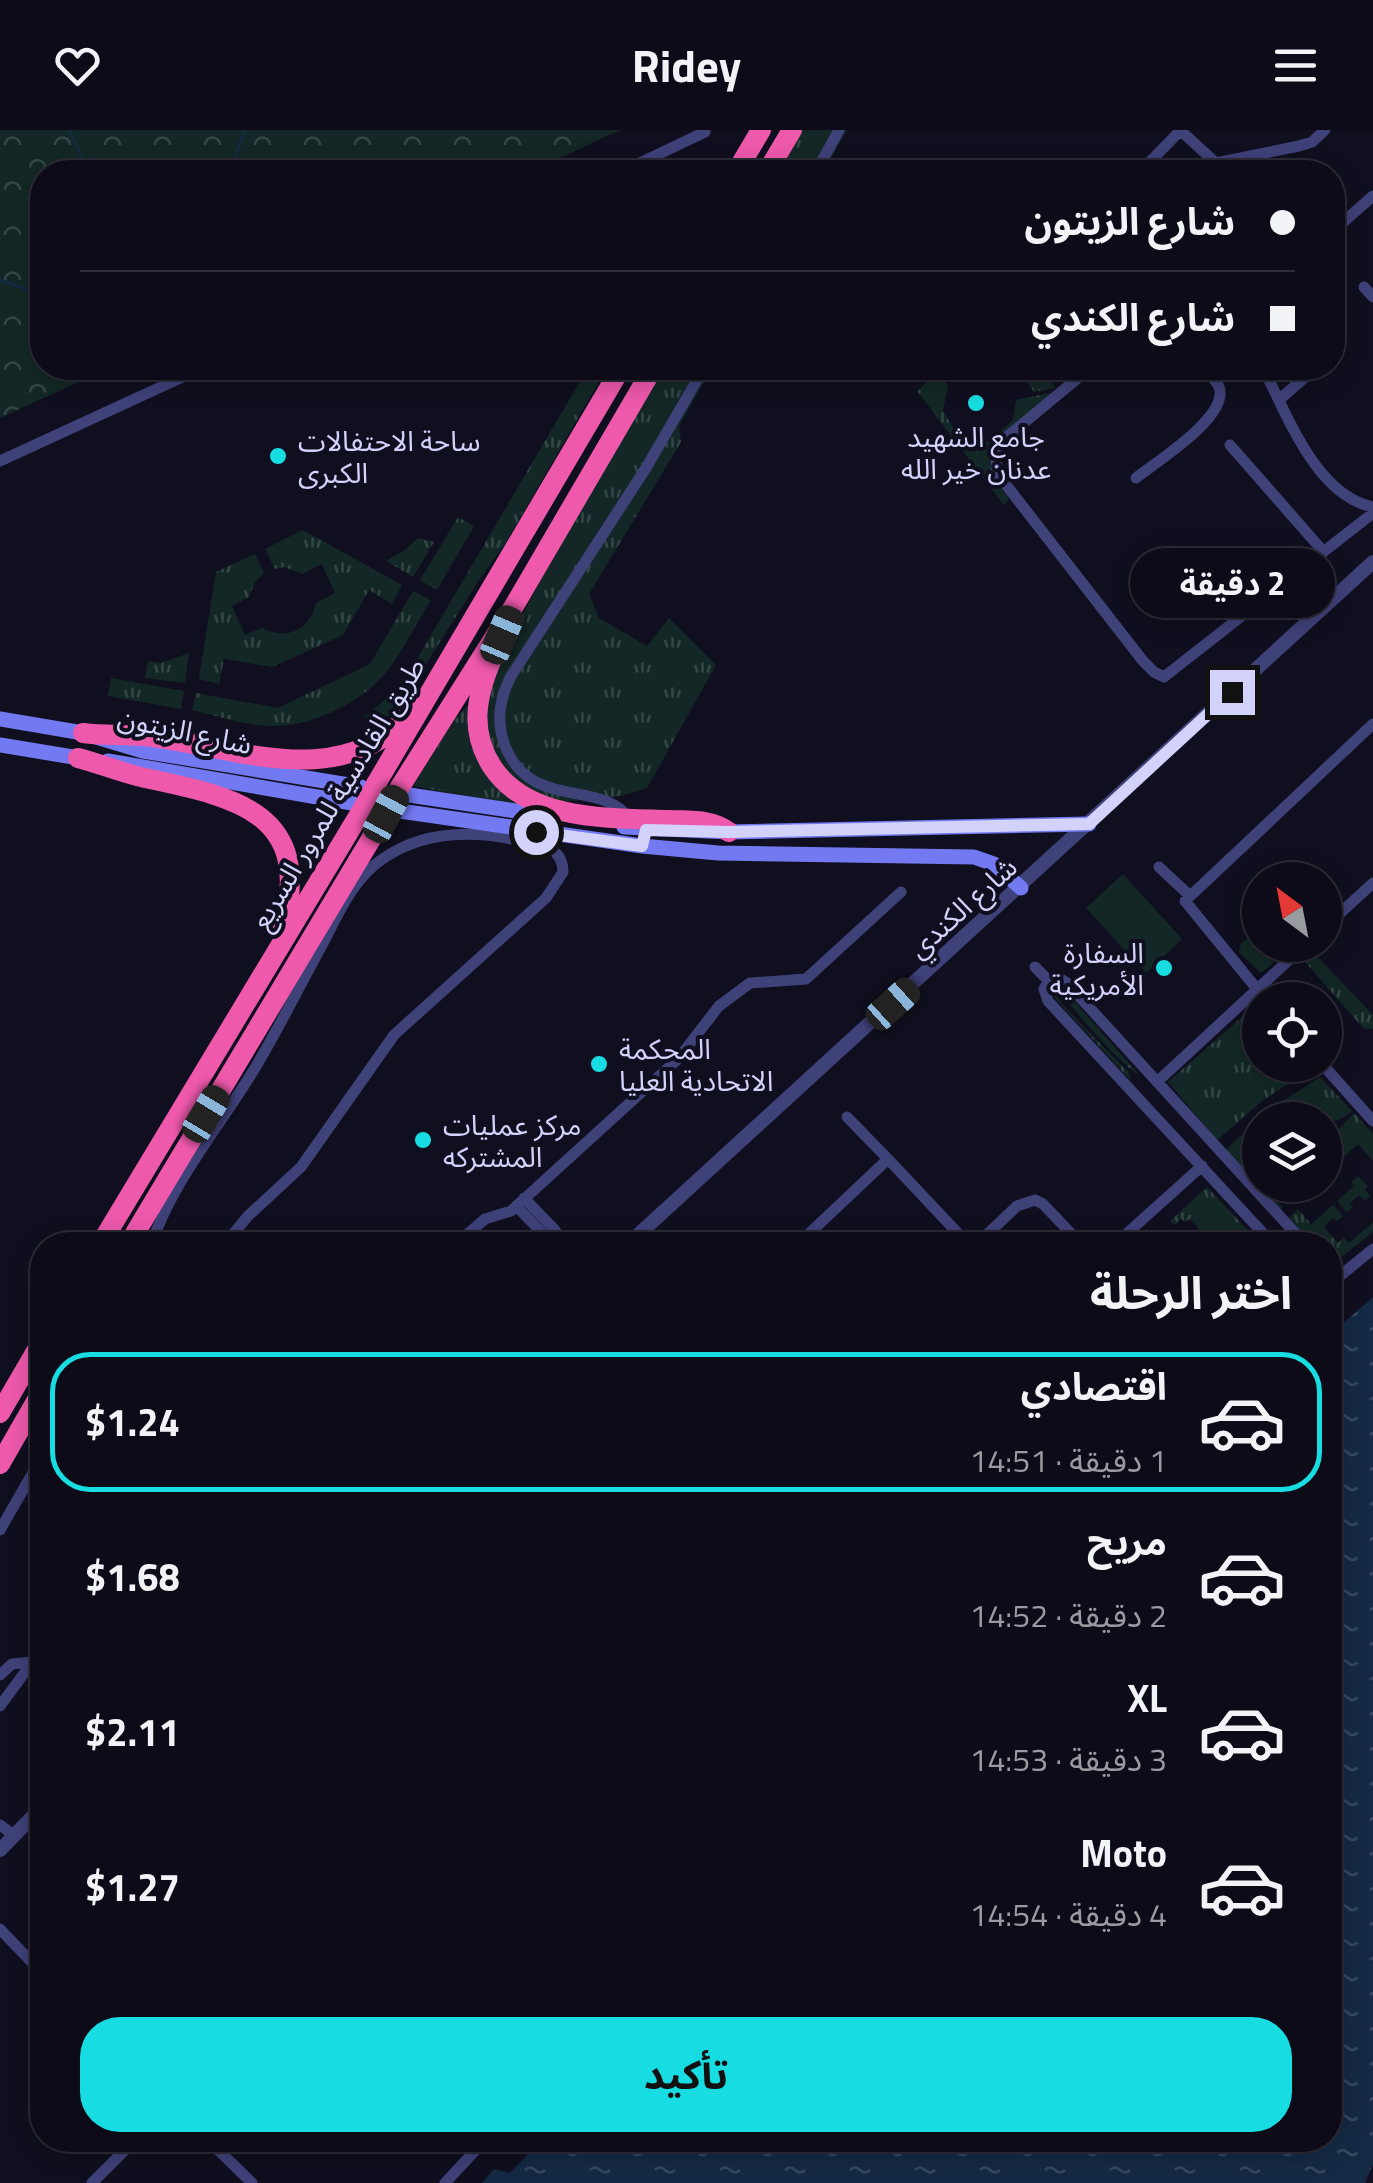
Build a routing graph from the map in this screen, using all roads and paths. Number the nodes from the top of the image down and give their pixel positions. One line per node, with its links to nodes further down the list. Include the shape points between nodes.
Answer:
1 (761, 130): 8 (highway)
2 (792, 130): 9 (highway)
3 (839, 130): 10 (street)
4 (1181, 130): 11 (street); 12 (street)
5 (1325, 130): 13 (street, via 1312,142)
6 (705, 132): 7 (street)
7 (646, 160)
8 (743, 160)
9 (774, 160)
10 (823, 160)
11 (1152, 160)
12 (1213, 160)
13 (1231, 160)
14 (1373, 196): 15 (street)
15 (1345, 221)
16 (176, 380): 26 (street)
17 (613, 380): 32 (highway, طريق القادسية للمرور السريع)
18 (646, 380): 31 (highway, طريق القادسية للمرور السريع)
19 (697, 380): 43 (street, via 510,676 499,712 507,750 531,779 617,805)
20 (1076, 380): 29 (street, via 997,446 996,472 1154,672 1164,678)
21 (1213, 380): 27 (street, via 1220,401 1213,417)
22 (1270, 380): 24 (street)
23 (1302, 380): 24 (street)
24 (1280, 399): 28 (street, via 1310,459 1348,497)
25 (1230, 444): 29 (street)
26 (0, 461)
27 (1136, 478)
28 (1373, 510): 29 (street)
29 (1322, 550)
30 (1373, 562): 42 (street, شارع الكندي)
31 (514, 606): 39 (highway, طريق القادسية للمرور السريع); 43 (highway, via 476,706 486,758 508,786 535,802)
32 (432, 686): 35 (highway, via 395,729 340,758 292,760 146,736); 40 (highway, طريق القادسية للمرور السريع)
33 (0, 718): 35 (main road, شارع الزيتون)
34 (1373, 724): 49 (street)
35 (92, 736): 38 (main road, via 118,753); 40 (main road, شارع الزيتون)
36 (0, 746): 37 (main road, شارع الزيتون)
37 (78, 758): 38 (main road, شارع الزيتون); 51 (highway, via 217,794 258,814 289,866 290,899)
38 (100, 761): 40 (main road, شارع الزيتون)
39 (404, 791): 41 (highway, طريق القادسية للمرور السريع, bridge); 43 (main road)
40 (363, 796): 51 (highway, طريق القادسية للمرور السريع)
41 (393, 813): 43 (main road); 69 (highway, طريق القادسية للمرور السريع)
42 (1089, 824): 44 (main road); 47 (street, شارع الكندي)
43 (641, 828): 44 (highway, via 710,822); 47 (main road, via 718,853 974,857 994,864)
44 (729, 832)
45 (1160, 867): 49 (street)
46 (1373, 883): 50 (street)
47 (1021, 888): 75 (street, شارع الكندي)
48 (900, 892): 66 (street, via 806,978 750,982 719,1006 678,1059)
49 (1189, 895): 55 (street, via 1186,906)
50 (1342, 911)
51 (277, 948): 68 (highway, طريق القادسية للمرور السريع)
52 (1286, 962): 56 (street)
53 (1035, 966): 54 (street)
54 (1048, 981): 58 (street, via 1067,983); 60 (street, via 1048,1001)
55 (1250, 982)
56 (1264, 982)
57 (1242, 1002): 58 (street)
58 (1157, 1082): 60 (street, via 1156,1098); 63 (street)
59 (1337, 1082): 62 (street)
60 (1140, 1099): 65 (street)
61 (847, 1117): 64 (street)
62 (1373, 1121)
63 (1219, 1151): 65 (street, via 1218,1167); 67 (street)
64 (888, 1160): 76 (street); 77 (street)
65 (1203, 1167): 80 (street); 81 (street)
66 (520, 1202): 72 (street); 73 (street); 74 (street)
67 (1282, 1218): 82 (street); 83 (street)
68 (108, 1232)
69 (136, 1232)
70 (157, 1232): 71 (street, via 349,896 377,862 410,843 445,835 496,836 552,848 562,872 546,898 394,1035 302,1166)
71 (235, 1232)
72 (469, 1232)
73 (544, 1232)
74 (556, 1232)
75 (641, 1232)
76 (810, 1232)
77 (959, 1232)
78 (987, 1232): 79 (street, via 1035,1200)
79 (1070, 1232)
80 (1129, 1232)
81 (1262, 1232)
82 (1266, 1232)
83 (1294, 1232)
84 (1373, 1248): 85 (street)
85 (1342, 1271)
86 (30, 1361): 87 (highway)
87 (0, 1412)
88 (30, 1412): 89 (highway)
89 (0, 1464)
90 (30, 1477): 91 (street)
91 (0, 1530)
92 (30, 1662): 94 (street, via 12,1664)
93 (30, 1666): 95 (street)
94 (0, 1675)
95 (0, 1706)
96 (30, 1820): 98 (street)
97 (0, 1825): 98 (street)
98 (15, 1836): 99 (street)
99 (0, 1850)
100 (0, 1928): 101 (street)
101 (30, 1959)
102 (124, 2152): 105 (street)
103 (222, 2152): 106 (street)
104 (474, 2152): 107 (street)
105 (92, 2183)
106 (252, 2183)
107 (445, 2183)

